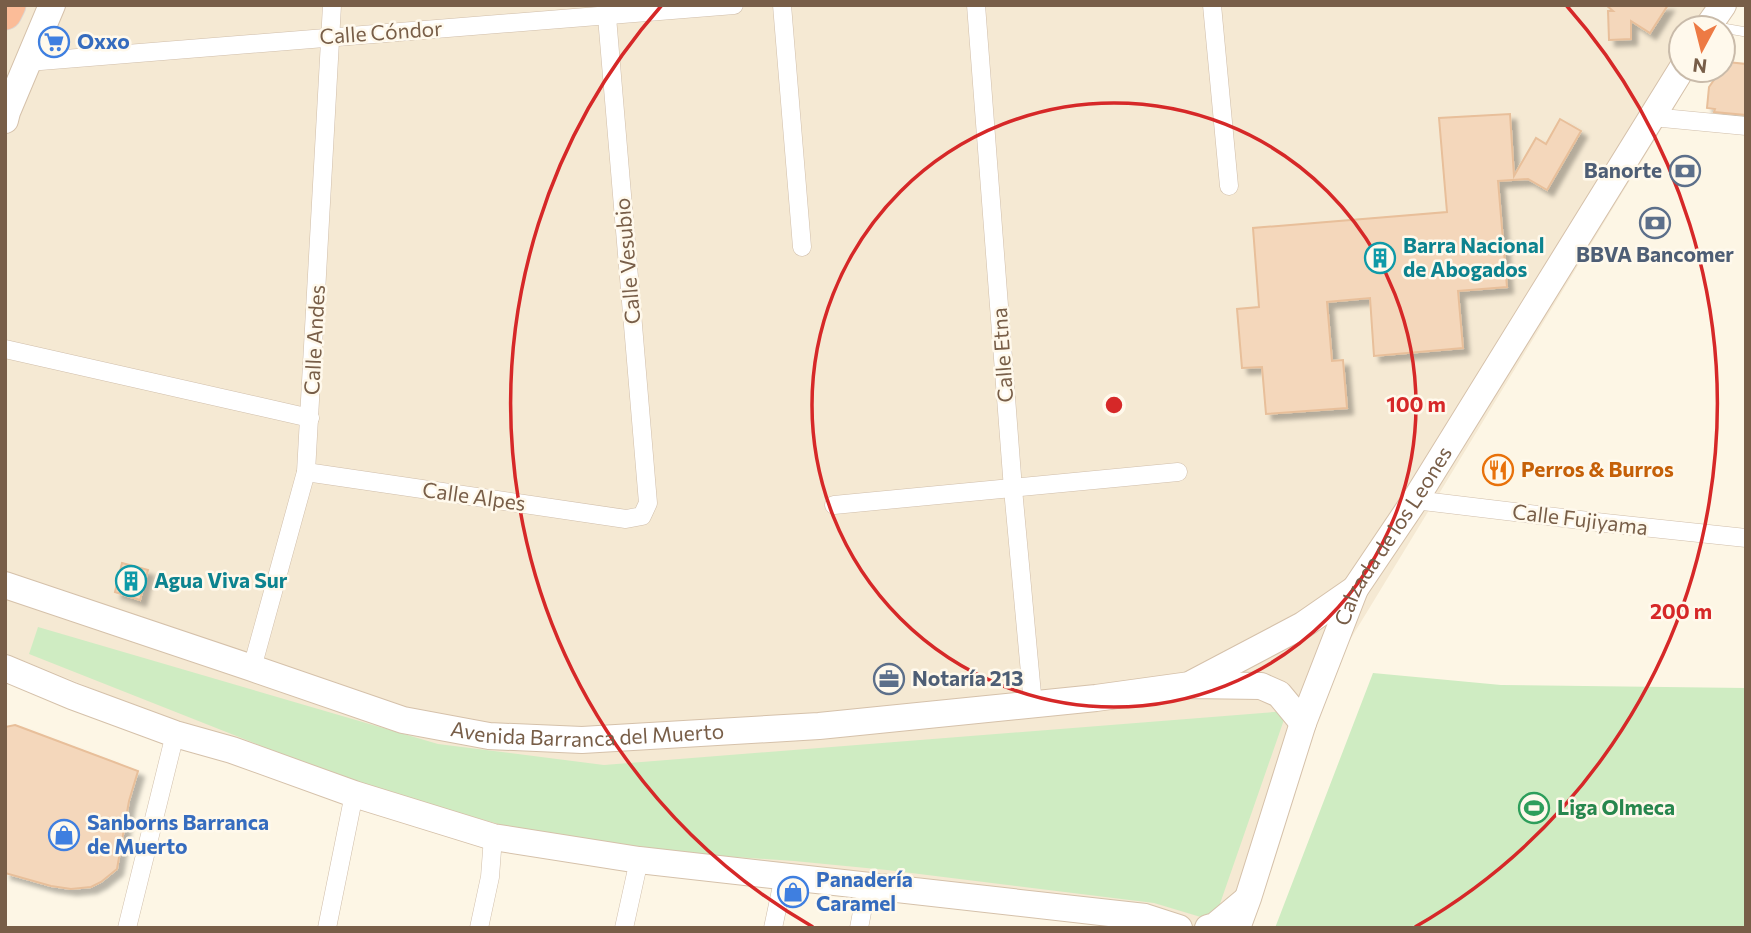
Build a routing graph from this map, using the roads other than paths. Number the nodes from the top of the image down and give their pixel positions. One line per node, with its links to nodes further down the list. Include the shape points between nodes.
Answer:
1 (9, 5): 9 (highway)
2 (52, 5): 11 (main road)
3 (332, 5): 10 (street, Calle Andes)
4 (734, 5): 8 (street, Calle Cóndor)
5 (782, 5): 17 (street)
6 (976, 5): 22 (street, Calle Etna)
7 (1212, 5): 16 (street)
8 (607, 11): 10 (street, Calle Cóndor); 25 (street, Calle Vesubio, via 648,503)
9 (5, 13)
10 (331, 37): 11 (street, Calle Cóndor); 19 (street, Calle Andes)
11 (28, 62): 13 (main road)
12 (1672, 84): 14 (main road, Calzada de los Leones)
13 (6, 116)
14 (1652, 117): 15 (street); 23 (main road, Calzada de los Leones)
15 (1746, 126)
16 (1228, 186)
17 (802, 247)
18 (5, 349): 19 (street)
19 (310, 418): 20 (street, Calle Andes)
20 (306, 472): 25 (street, Calle Alpes, via 626,519); 30 (street, Calle Andes)
21 (1178, 472): 22 (street)
22 (1013, 489): 24 (street); 32 (street, Calle Etna)
23 (1415, 500): 26 (street, Calle Fujiyama); 28 (main road, Calzada de los Leones)
24 (834, 505)
25 (642, 516)
26 (1746, 538)
27 (5, 585): 30 (main road, Avenida Barranca del Muerto)
28 (1355, 589): 31 (main road, Avenida Barranca del Muerto, via 1303,625); 33 (main road, Calzada de los Leones)
29 (5, 668): 34 (main road)
30 (252, 668): 32 (main road, Avenida Barranca del Muerto, via 403,720 502,737 582,740 819,726)
31 (1190, 684): 32 (main road, Avenida Barranca del Muerto); 33 (main road, Avenida Barranca del Muerto, via 1261,687 1279,694)
32 (1033, 705)
33 (1303, 723): 40 (main road, Calzada de los Leones)
34 (175, 734): 35 (main road); 41 (street)
35 (354, 794): 36 (main road); 42 (street)
36 (493, 837): 37 (main road); 43 (street)
37 (639, 860): 38 (main road); 44 (street)
38 (784, 876): 39 (main road); 45 (street)
39 (867, 886): 46 (street); 47 (main road, via 1145,917)
40 (1248, 898): 48 (main road); 49 (main road, Calzada de los Leones)
41 (127, 928)
42 (327, 928)
43 (479, 928)
44 (624, 928)
45 (773, 928)
46 (859, 928)
47 (1179, 928)
48 (1208, 928)
49 (1237, 928)

